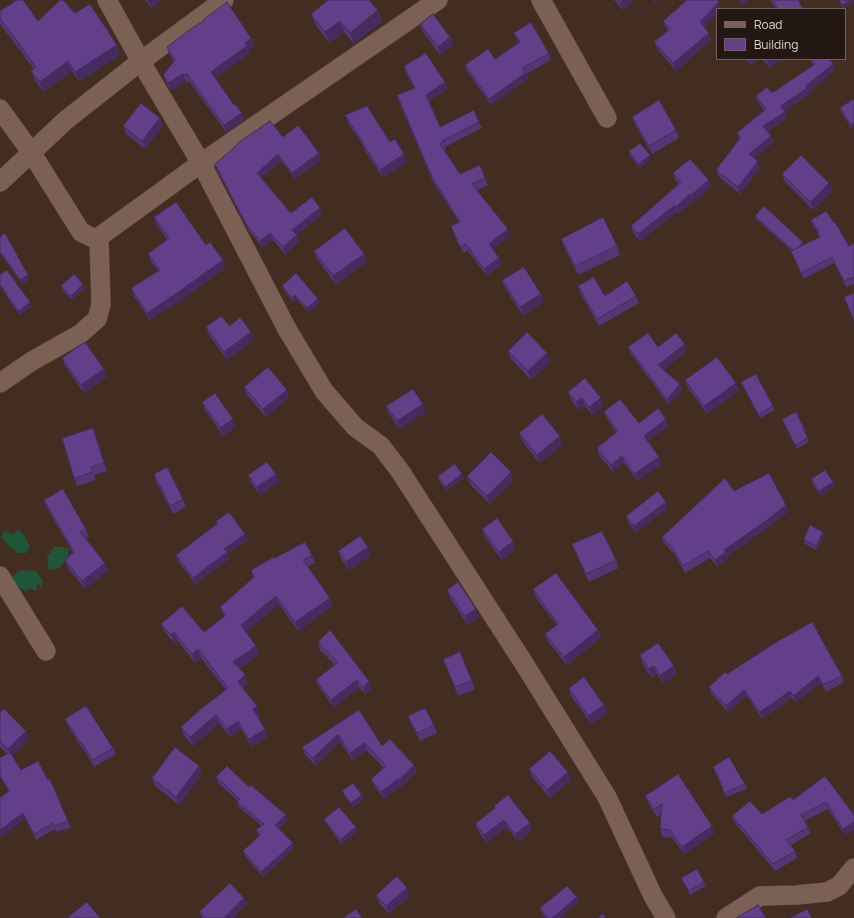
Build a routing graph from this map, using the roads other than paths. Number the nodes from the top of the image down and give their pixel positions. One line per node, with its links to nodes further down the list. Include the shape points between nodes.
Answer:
1 (107, 0): 5 (street)
2 (224, 0): 5 (street)
3 (438, 0): 9 (street)
4 (541, 0): 7 (street)
5 (141, 61): 8 (street, via 66,120); 9 (street)
6 (0, 109): 8 (street)
7 (607, 118)
8 (31, 152): 10 (street); 11 (street, via 81,232 93,238)
9 (201, 163): 11 (street); 16 (street, via 287,329 324,391 355,427 381,446 400,471 607,797)
10 (0, 182)
11 (99, 237): 12 (street, via 101,305 97,319 80,334 32,361)
12 (0, 383)
13 (0, 576): 14 (street)
14 (46, 651)
15 (854, 868): 17 (street, via 839,886 827,892 760,896)
16 (666, 918)
17 (726, 918)

